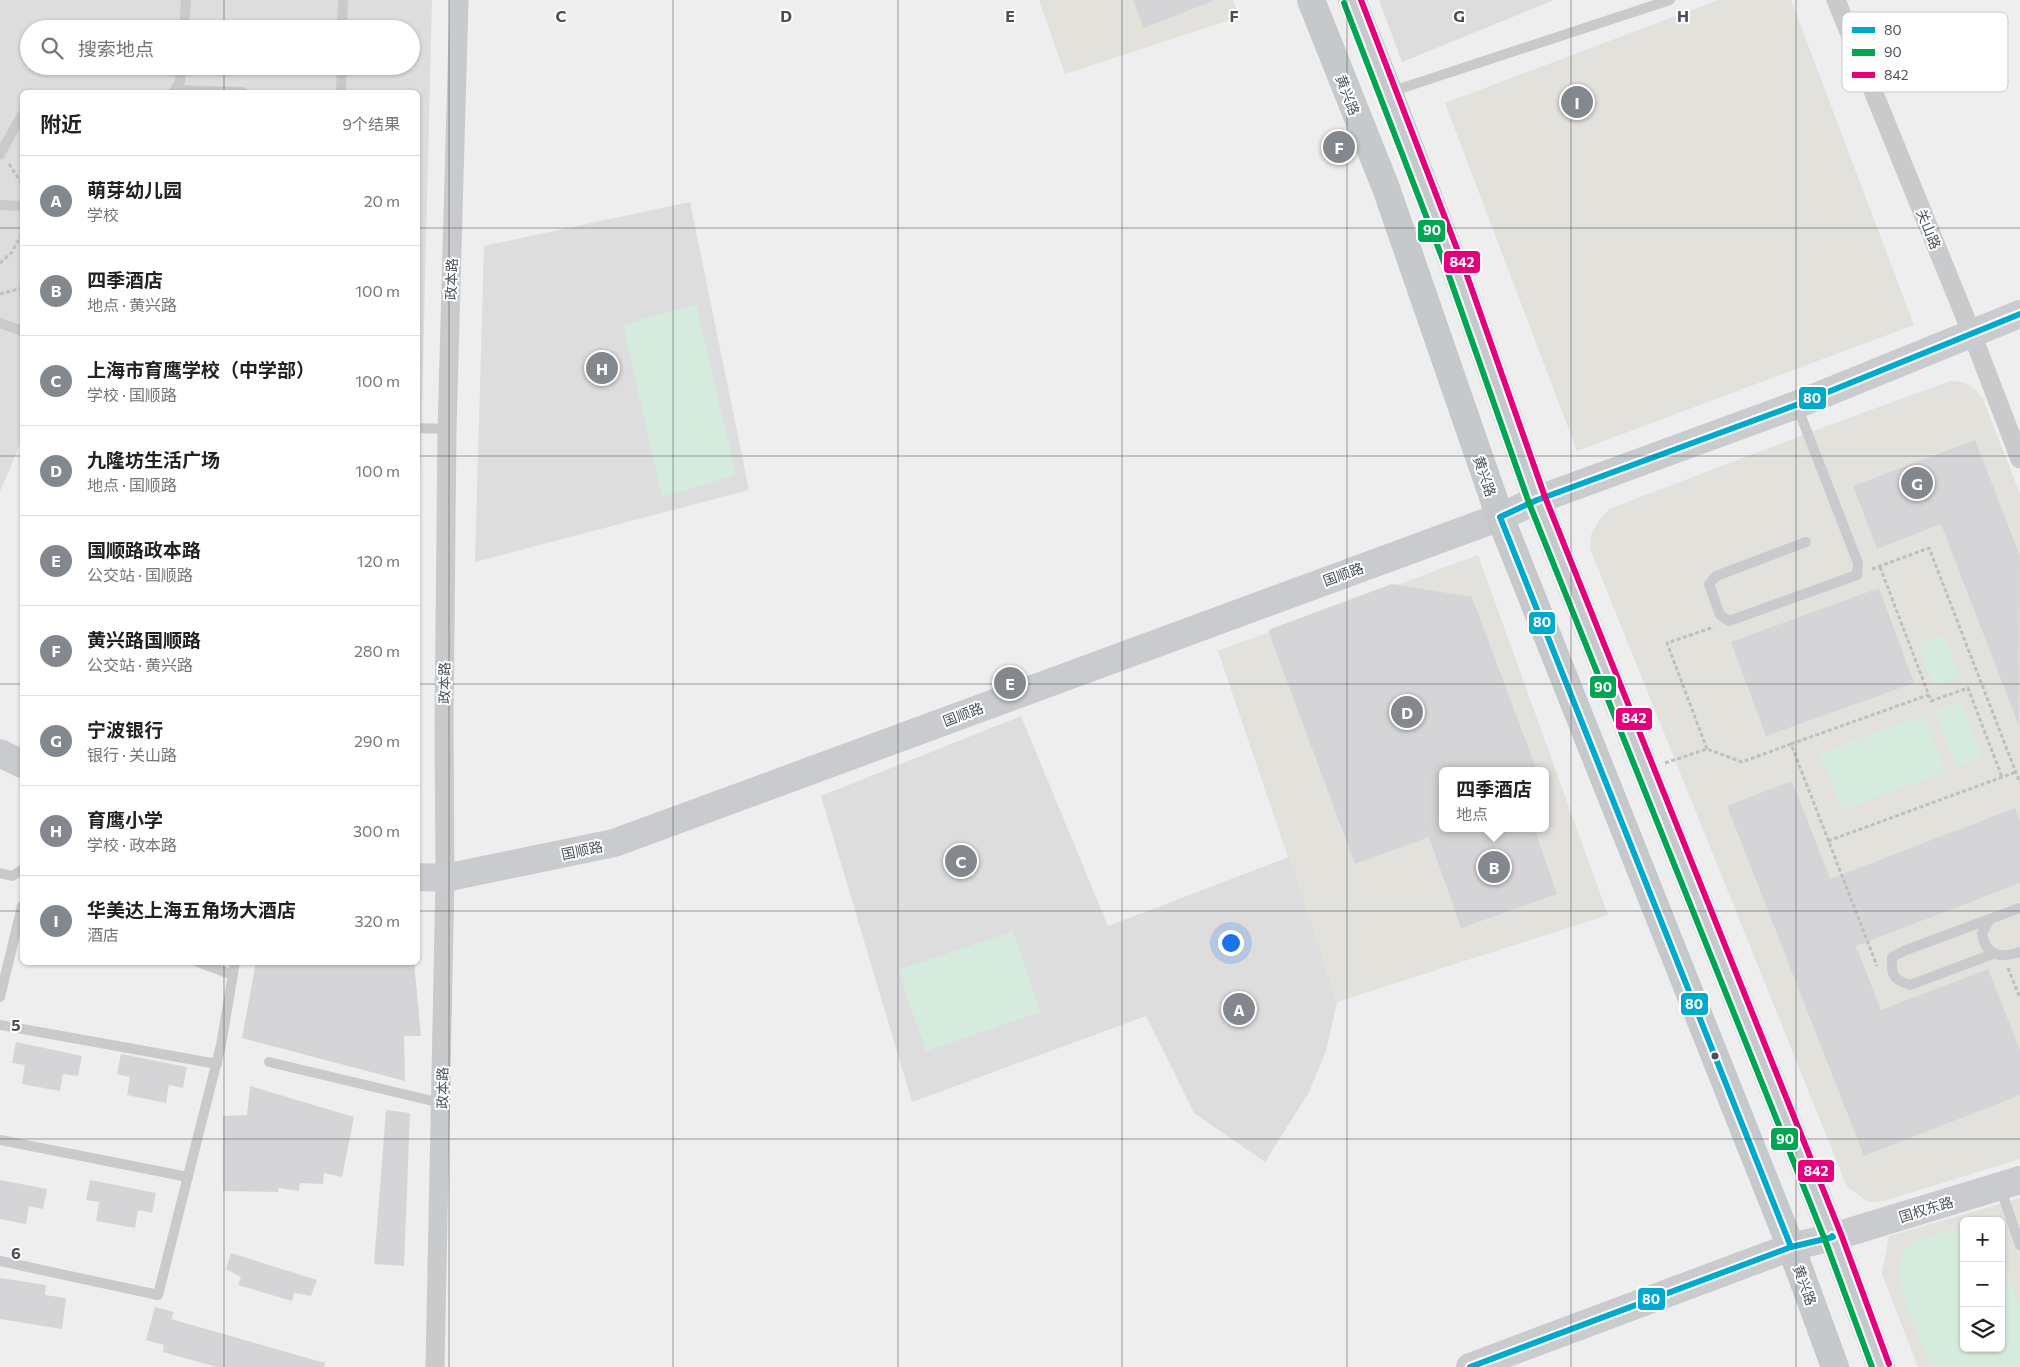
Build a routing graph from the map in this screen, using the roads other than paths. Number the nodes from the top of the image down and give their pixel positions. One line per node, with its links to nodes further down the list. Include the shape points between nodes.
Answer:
1 (186, 0): 9 (lane)
2 (343, 0): 10 (lane)
3 (459, 0): 27 (street, 政本路)
4 (1311, 0): 30 (main road, 黄兴路, via 1386,188)
5 (1352, 0): 15 (main road)
6 (1670, 0): 15 (lane)
7 (1836, 0): 8 (street, 关山路)
8 (1842, 15)
9 (185, 20)
10 (342, 20)
11 (180, 75): 13 (lane)
12 (342, 75): 14 (lane)
13 (176, 90)
14 (341, 90)
15 (1389, 92): 29 (main road)
16 (1873, 92): 24 (street, 关山路)
17 (20, 119): 18 (lane)
18 (3, 157)
19 (0, 205): 20 (lane)
20 (20, 206)
21 (2020, 314): 24 (street, 国顺路)
22 (0, 323): 23 (lane)
23 (20, 330)
24 (1972, 334): 25 (street, 国顺路); 28 (street, 关山路)
25 (1796, 405): 29 (street, 国顺路); 31 (lane, via 1858,563 1857,575 1729,621 1720,615 1709,584 1716,576)
26 (420, 428): 27 (lane)
27 (447, 429): 37 (street, 政本路)
28 (2020, 459)
29 (1537, 500): 30 (street, 国顺路); 54 (main road)
30 (1500, 517): 37 (street, 国顺路, via 614,843); 56 (main road, 黄兴路)
31 (1806, 542)
32 (0, 753): 33 (street)
33 (20, 763)
34 (20, 871): 35 (lane, via 12,876)
35 (0, 873)
36 (420, 877): 37 (street, 国顺路)
37 (445, 878): 50 (street, 政本路)
38 (2020, 908): 40 (lane)
39 (20, 914): 46 (lane)
40 (1990, 919): 42 (lane, via 1982,933 1983,943); 42 (lane, via 1892,957 1891,972 1897,981 1910,985)
41 (2020, 952): 42 (lane)
42 (1998, 954)
43 (207, 965): 45 (lane)
44 (234, 965): 45 (lane)
45 (233, 974): 49 (lane)
46 (0, 997)
47 (0, 1025): 49 (lane)
48 (269, 1062): 50 (lane)
49 (217, 1064): 52 (lane)
50 (441, 1102): 58 (street, 政本路)
51 (0, 1140): 52 (lane)
52 (188, 1177): 57 (lane, via 158,1295)
53 (2010, 1183): 54 (street, 国权东路); 55 (lane)
54 (1833, 1237): 56 (street, 国权东路); 61 (main road)
55 (2020, 1245)
56 (1791, 1247): 59 (street, 国权东路); 60 (main road, 黄兴路)
57 (0, 1261)
58 (435, 1367)
59 (1470, 1367)
60 (1835, 1367)
61 (1881, 1367)

